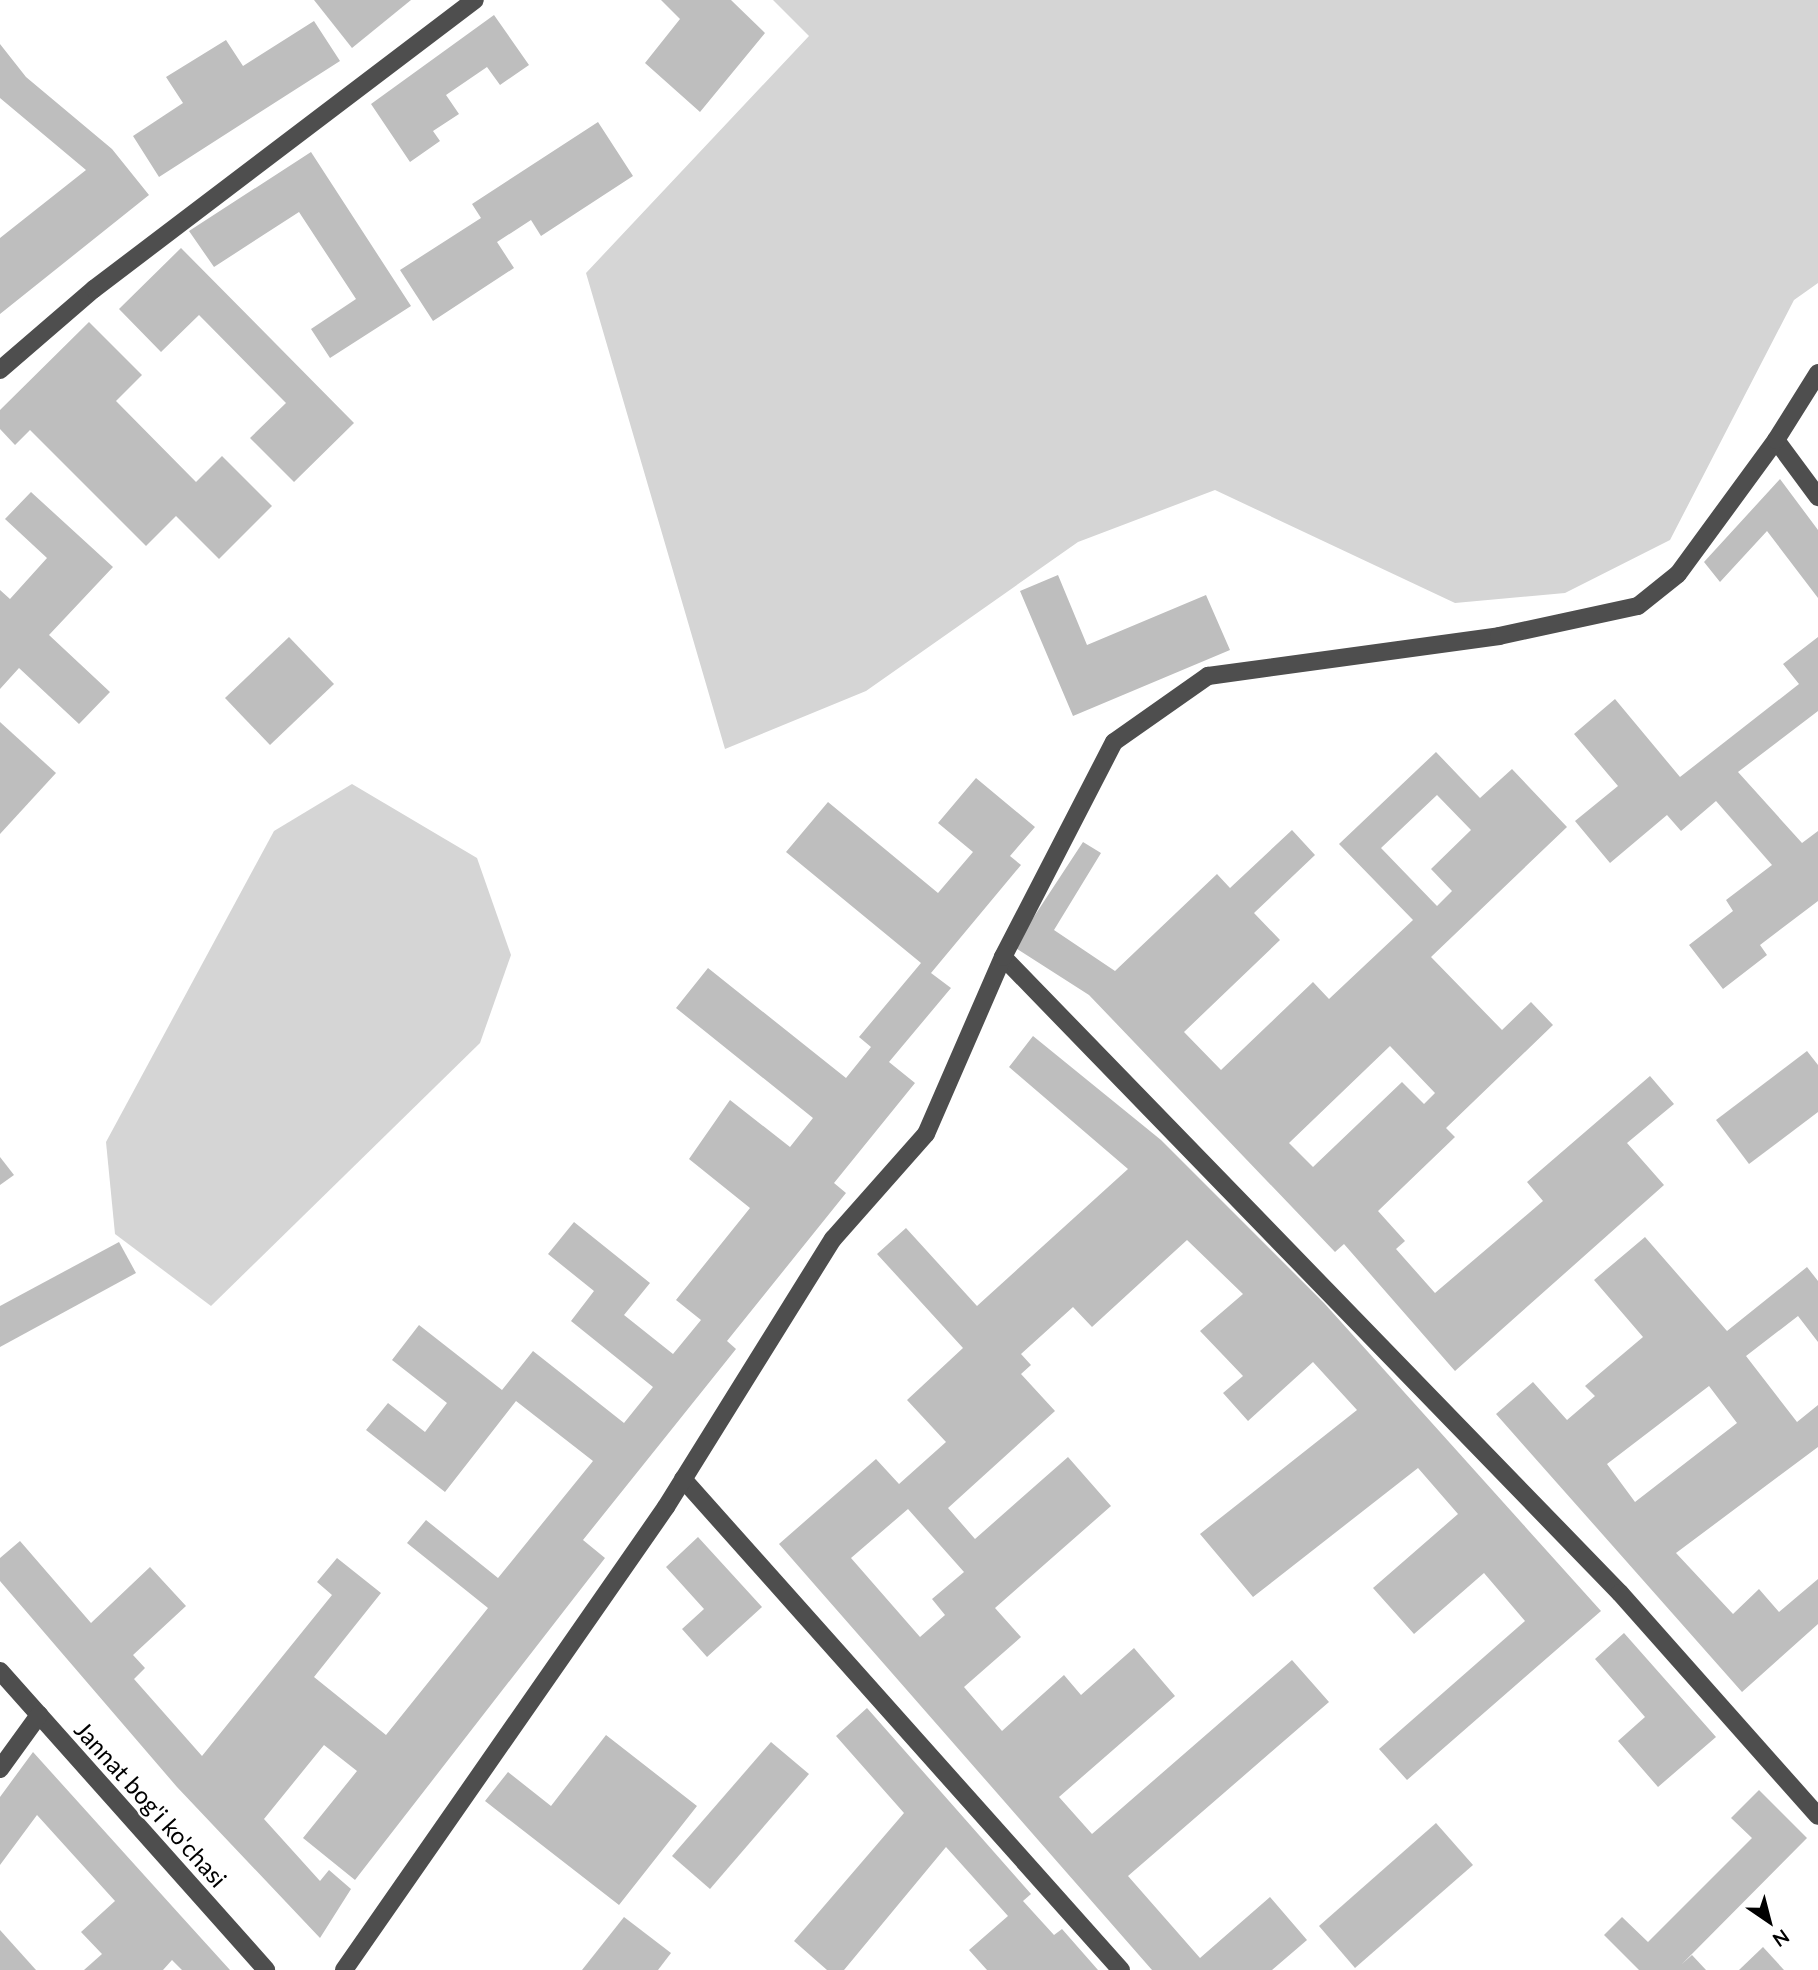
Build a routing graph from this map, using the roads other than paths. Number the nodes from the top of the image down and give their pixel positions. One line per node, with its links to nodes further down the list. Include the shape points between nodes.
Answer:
1 (475, 0): 2 (street, via 94,289)
2 (0, 370)
3 (1818, 373): 4 (street)
4 (1776, 440): 5 (street); 6 (street, via 1678,574 1638,606 1499,636 1208,676 1114,742)
5 (1818, 496)
6 (1003, 957): 7 (street, via 926,1134 833,1238); 11 (street, via 1620,1593)
7 (683, 1479): 13 (street); 14 (street)
8 (0, 1671): 9 (street, Jannat bog'i ko'chasi)
9 (39, 1715): 10 (street); 12 (street, Jannat bog'i ko'chasi)
10 (0, 1769)
11 (1818, 1816)
12 (267, 1970)
13 (344, 1970)
14 (1121, 1970)

